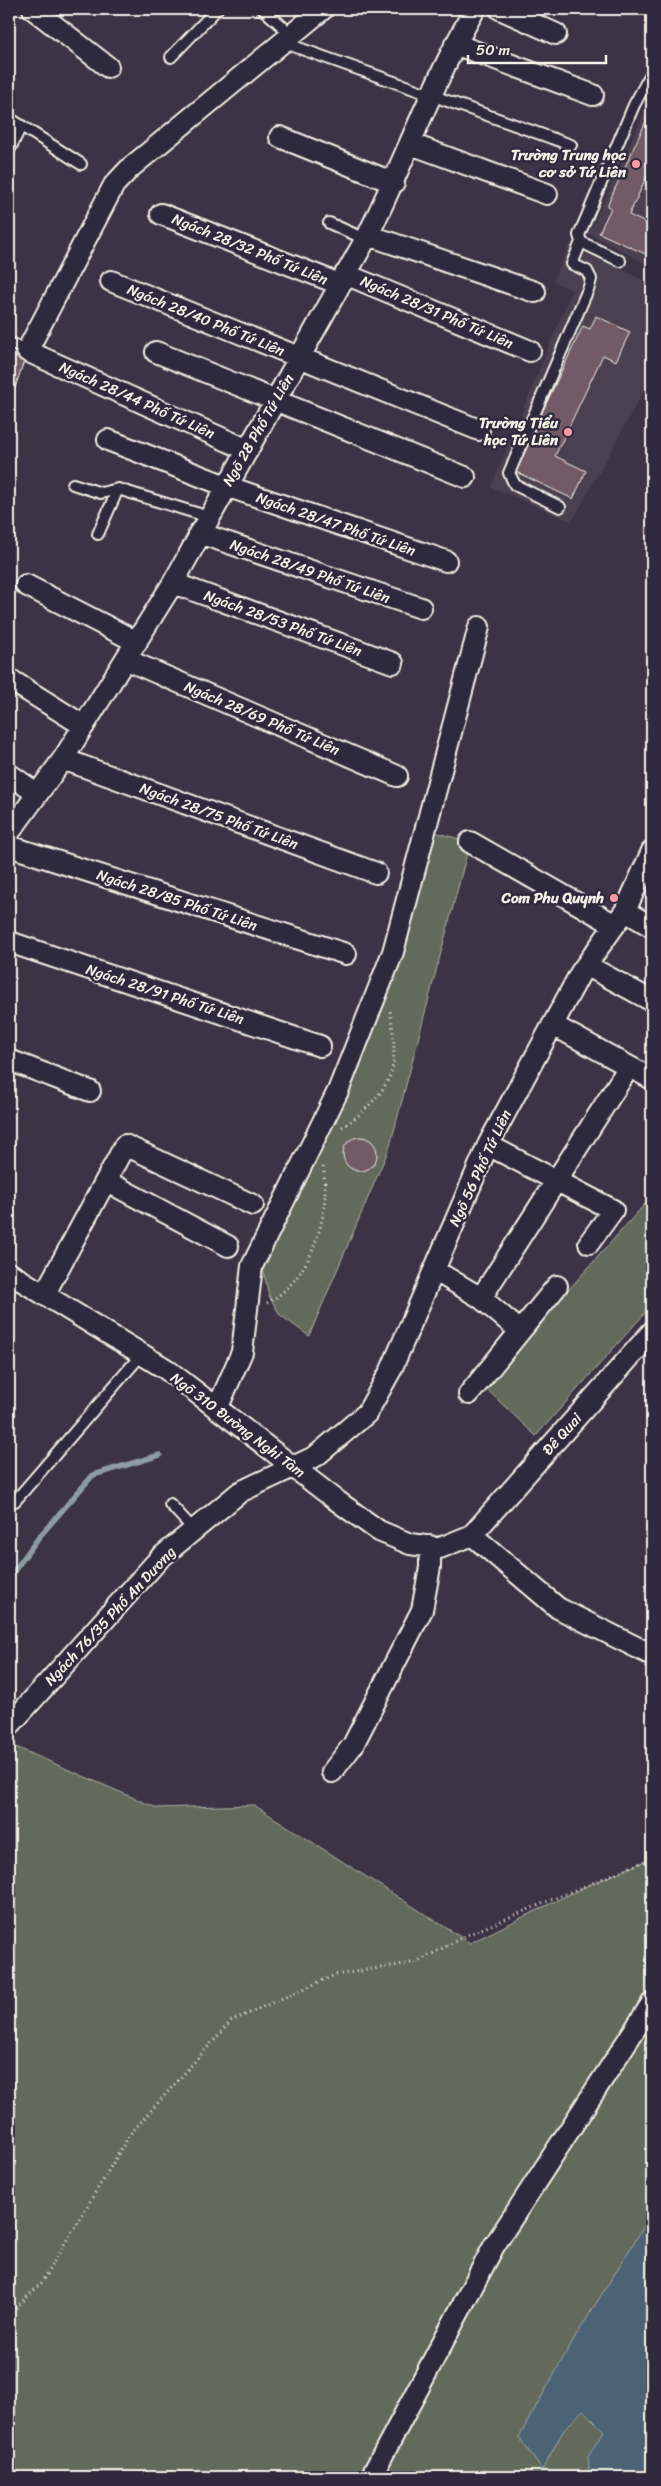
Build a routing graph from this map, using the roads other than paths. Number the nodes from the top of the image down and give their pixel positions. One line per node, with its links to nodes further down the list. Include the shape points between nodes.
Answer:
1 (33, 9): 11 (street)
2 (217, 9): 10 (lane)
3 (263, 9): 8 (lane)
4 (323, 9): 8 (street)
5 (475, 9): 9 (street, Ngõ 28 Phố Tứ Liên)
6 (500, 9): 7 (street)
7 (556, 34)
8 (287, 39): 13 (lane); 32 (street, via 130,168 114,185)
9 (455, 44): 13 (street, Ngõ 28 Phố Tứ Liên); 14 (street)
10 (171, 57)
11 (108, 67)
12 (652, 72): 27 (lane, via 634,105 584,220 579,235)
13 (431, 95): 18 (street, Ngõ 28 Phố Tứ Liên); 19 (lane)
14 (593, 95)
15 (9, 118): 16 (lane)
16 (21, 126): 20 (lane); 21 (lane)
17 (280, 138): 22 (street)
18 (411, 144): 22 (street, Ngõ 28 Phố Tứ Liên); 23 (street)
19 (571, 145)
20 (9, 151)
21 (81, 164)
22 (394, 183): 26 (street, Ngõ 28 Phố Tứ Liên)
23 (548, 194)
24 (161, 214): 29 (street, Ngách 28/32 Phố Tứ Liên)
25 (329, 223): 26 (lane)
26 (367, 237): 29 (street, Ngõ 28 Phố Tứ Liên); 31 (street)
27 (581, 242): 28 (lane); 44 (lane, via 572,264 587,271 591,279 589,287 508,473 515,485)
28 (620, 261)
29 (342, 279): 33 (street, Ngách 28/31 Phố Tứ Liên); 35 (street, Ngõ 28 Phố Tứ Liên)
30 (111, 281): 35 (street, Ngách 28/40 Phố Tứ Liên)
31 (535, 292)
32 (18, 346): 39 (street, Ngách 28/44 Phố Tứ Liên)
33 (530, 351)
34 (156, 352): 36 (street)
35 (300, 358): 36 (street, Ngõ 28 Phố Tứ Liên); 37 (street, Ngách 28/40 Phố Tứ Liên)
36 (276, 401): 39 (street, Ngõ 28 Phố Tứ Liên); 40 (street)
37 (479, 430)
38 (108, 440): 42 (street, Ngách 28/47 Phố Tứ Liên)
39 (248, 450): 42 (street, Ngõ 28 Phố Tứ Liên)
40 (465, 477)
41 (73, 484): 43 (lane, via 101,493)
42 (226, 486): 45 (street, Ngõ 28 Phố Tứ Liên); 47 (street, Ngách 28/47 Phố Tứ Liên)
43 (118, 489): 45 (lane); 46 (lane)
44 (560, 507)
45 (204, 525): 48 (street, Ngõ 28 Phố Tứ Liên); 50 (street, Ngách 28/49 Phố Tứ Liên)
46 (98, 534)
47 (446, 561)
48 (173, 583): 52 (street, Ngõ 28 Phố Tứ Liên); 54 (street, Ngách 28/53 Phố Tứ Liên)
49 (26, 585): 52 (street)
50 (421, 608)
51 (479, 627): 93 (street, via 393,952 338,1091 252,1266 242,1352)
52 (137, 642): 53 (street, Ngõ 28 Phố Tứ Liên)
53 (127, 660): 56 (street, Ngõ 28 Phố Tứ Liên); 59 (street, Ngách 28/69 Phố Tứ Liên)
54 (393, 663)
55 (9, 679): 56 (street)
56 (84, 726): 57 (street, Ngõ 28 Phố Tứ Liên)
57 (63, 760): 60 (street, Ngõ 28 Phố Tứ Liên); 65 (street, Ngách 28/75 Phố Tứ Liên)
58 (9, 774): 60 (street)
59 (397, 776)
60 (36, 793): 61 (street, Ngõ 28 Phố Tứ Liên)
61 (9, 832)
62 (470, 842): 66 (street)
63 (9, 846): 69 (street, Ngách 28/85 Phố Tứ Liên)
64 (652, 851): 66 (street, Ngõ 56 Phố Tứ Liên)
65 (376, 873)
66 (620, 918): 67 (street); 70 (street, Ngõ 56 Phố Tứ Liên)
67 (652, 927)
68 (9, 942): 73 (street, Ngách 28/91 Phố Tứ Liên)
69 (346, 954)
70 (586, 965): 71 (street); 72 (street, Ngõ 56 Phố Tứ Liên)
71 (652, 1001)
72 (553, 1025): 75 (street); 78 (street, Ngõ 56 Phố Tứ Liên)
73 (320, 1046)
74 (9, 1060): 77 (street)
75 (629, 1067): 76 (street); 80 (street)
76 (652, 1079)
77 (90, 1091)
78 (488, 1144): 80 (street); 84 (street, Ngõ 56 Phố Tứ Liên)
79 (106, 1181): 81 (street, via 125,1146); 83 (street); 87 (street)
80 (556, 1182): 82 (street, via 613,1210); 88 (street)
81 (253, 1205)
82 (589, 1243)
83 (228, 1246)
84 (434, 1270): 88 (street); 94 (street, Ngõ 56 Phố Tứ Liên, via 391,1370 367,1413 316,1456)
85 (9, 1273): 87 (street, Ngõ 310 Đường Nghi Tàm)
86 (557, 1286): 89 (street)
87 (44, 1295): 91 (street, Ngõ 310 Đường Nghi Tàm)
88 (481, 1298): 89 (street)
89 (520, 1331): 92 (street)
90 (652, 1332): 98 (street, Đê Quai)
91 (141, 1355): 93 (street, Ngõ 310 Đường Nghi Tàm, via 166,1369); 95 (lane)
92 (469, 1394)
93 (216, 1409): 94 (street, Ngõ 310 Đường Nghi Tàm)
94 (293, 1467): 97 (street, Ngách 76/35 Phố An Dương, via 240,1492); 99 (street, Ngõ 310 Đường Nghi Tàm, via 380,1531 410,1544)
95 (15, 1501)
96 (170, 1504): 97 (lane)
97 (194, 1530): 101 (street, Ngách 76/35 Phố An Dương, via 141,1578)
98 (472, 1535): 99 (street, Ngõ 310 Đường Nghi Tàm, via 440,1548); 100 (street, via 558,1608)
99 (430, 1546): 102 (street, via 430,1567 422,1610 353,1745)
100 (652, 1655)
101 (9, 1726)
102 (332, 1772)
103 (652, 2003): 104 (street, via 494,2246)
104 (371, 2477)

